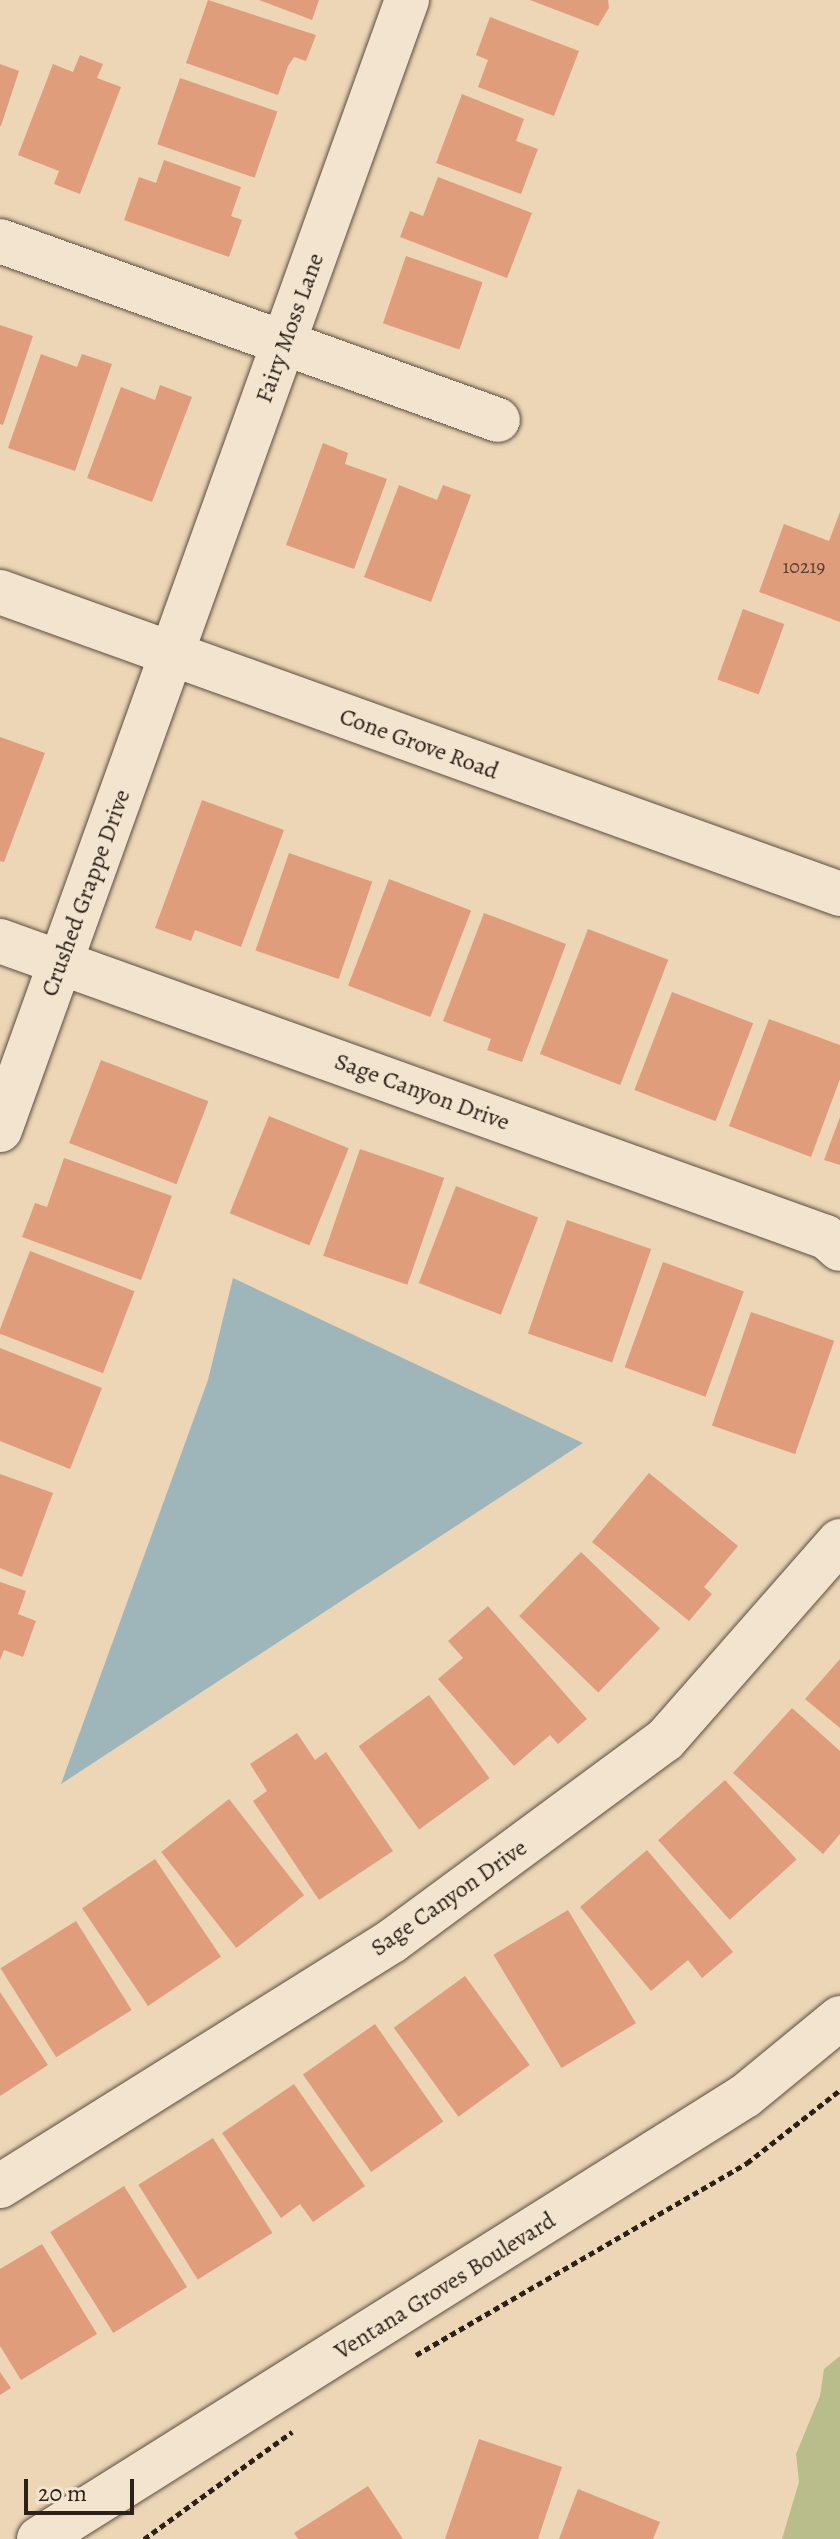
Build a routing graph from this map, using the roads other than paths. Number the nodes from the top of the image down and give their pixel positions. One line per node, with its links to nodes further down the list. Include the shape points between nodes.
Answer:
1 (407, 0): 3 (street, Fairy Moss Lane)
2 (0, 241): 3 (street)
3 (285, 344): 4 (street); 6 (street, Fairy Moss Lane)
4 (498, 420)
5 (0, 592): 6 (street, Cone Grove Road)
6 (174, 657): 7 (street, Cone Grove Road); 9 (street, Crushed Grappe Drive)
7 (840, 894)
8 (0, 941): 9 (street, Sage Canyon Drive)
9 (60, 963): 10 (street, Crushed Grappe Drive); 11 (street, Sage Canyon Drive, via 826,1237)
10 (0, 1130)
11 (840, 1249)
12 (840, 1541): 15 (street, Sage Canyon Drive, via 665,1740 392,1941)
13 (840, 2018): 16 (street, Ventana Groves Boulevard, via 745,2096)
14 (840, 2049): 17 (street, Ventana Groves Boulevard, via 739,2126)
15 (0, 2186)
16 (39, 2539)
17 (97, 2539)

